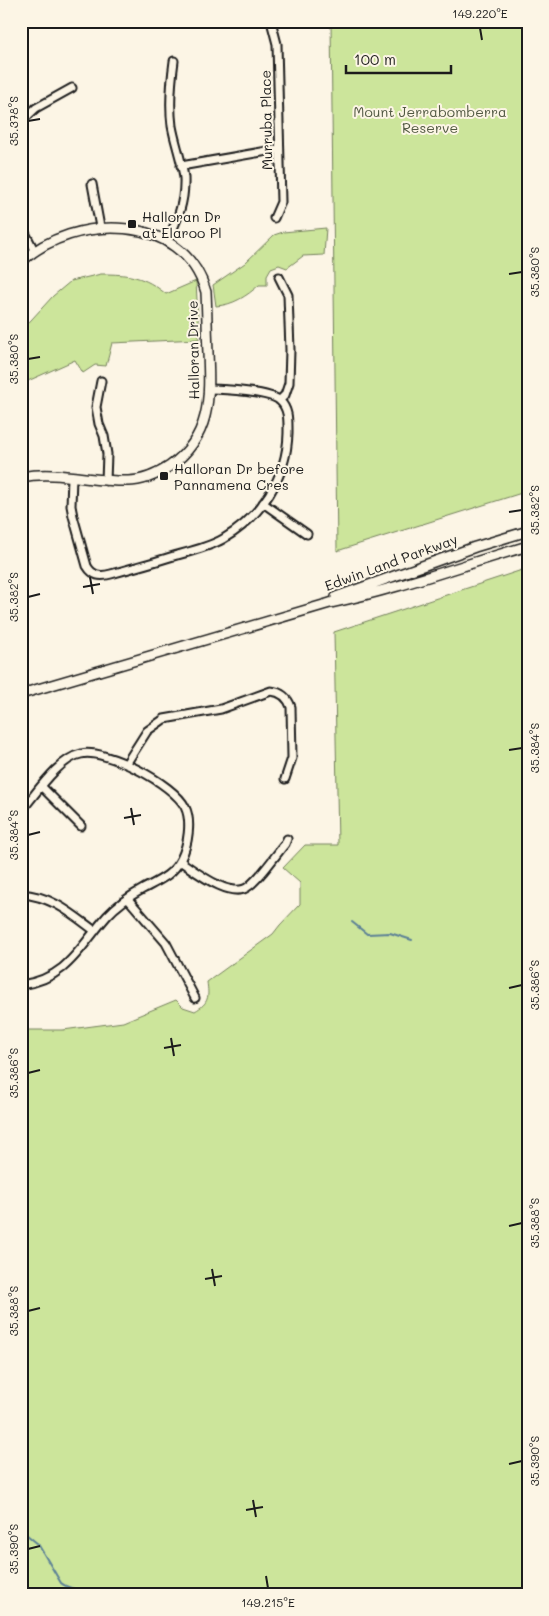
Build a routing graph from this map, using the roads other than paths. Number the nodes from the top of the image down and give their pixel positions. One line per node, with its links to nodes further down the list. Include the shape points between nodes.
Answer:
1 (271, 21): 5 (street, Murruba Place, via 277,44)
2 (174, 61): 6 (street, via 171,108)
3 (72, 88): 4 (street, via 42,104)
4 (21, 122)
5 (279, 148): 6 (street); 8 (street, Murruba Place, via 281,202)
6 (181, 166): 11 (street, via 184,178 182,203)
7 (92, 184): 10 (street)
8 (274, 218)
9 (21, 225): 12 (street)
10 (100, 227): 11 (main road, Halloran Drive, via 135,230); 12 (main road, Halloran Drive, via 60,238)
11 (167, 240): 16 (main road, Halloran Drive, via 182,251 203,281)
12 (34, 250): 13 (main road, Halloran Drive)
13 (21, 262)
14 (279, 277): 17 (street, via 288,295 290,350 289,382)
15 (101, 381): 20 (street, via 96,407 104,436)
16 (210, 389): 17 (street); 20 (main road, Halloran Drive, via 200,432 176,462 165,470 138,480)
17 (280, 400): 21 (street, via 288,418 286,452 275,486)
18 (21, 477): 19 (main road, Halloran Drive, via 52,474)
19 (72, 477): 20 (main road, Halloran Drive); 21 (street, via 73,516 87,566 98,576 213,544 242,526)
20 (106, 481)
21 (263, 504): 23 (street)
22 (528, 531): 25 (main road, Edwin Land Parkway)
23 (307, 534)
24 (528, 546): 25 (main road, Edwin Land Parkway, via 432,577)
25 (264, 622): 26 (main road, Edwin Land Parkway)
26 (21, 694)
27 (126, 764): 28 (street, via 147,731 164,719 221,709 273,691 285,697 291,710 292,758); 29 (street, via 93,753 81,754 65,762); 33 (street, via 168,788 185,807 187,835)
28 (285, 778)
29 (42, 787): 30 (street); 31 (street)
30 (21, 811)
31 (81, 826)
32 (287, 839): 33 (street, via 249,886 240,890 228,890)
33 (180, 861): 35 (street, via 165,878)
34 (21, 894): 36 (street, via 58,904)
35 (128, 899): 36 (street); 38 (street, via 166,944)
36 (95, 931): 37 (street, via 76,956 60,970 44,979)
37 (21, 984)
38 (195, 998)

